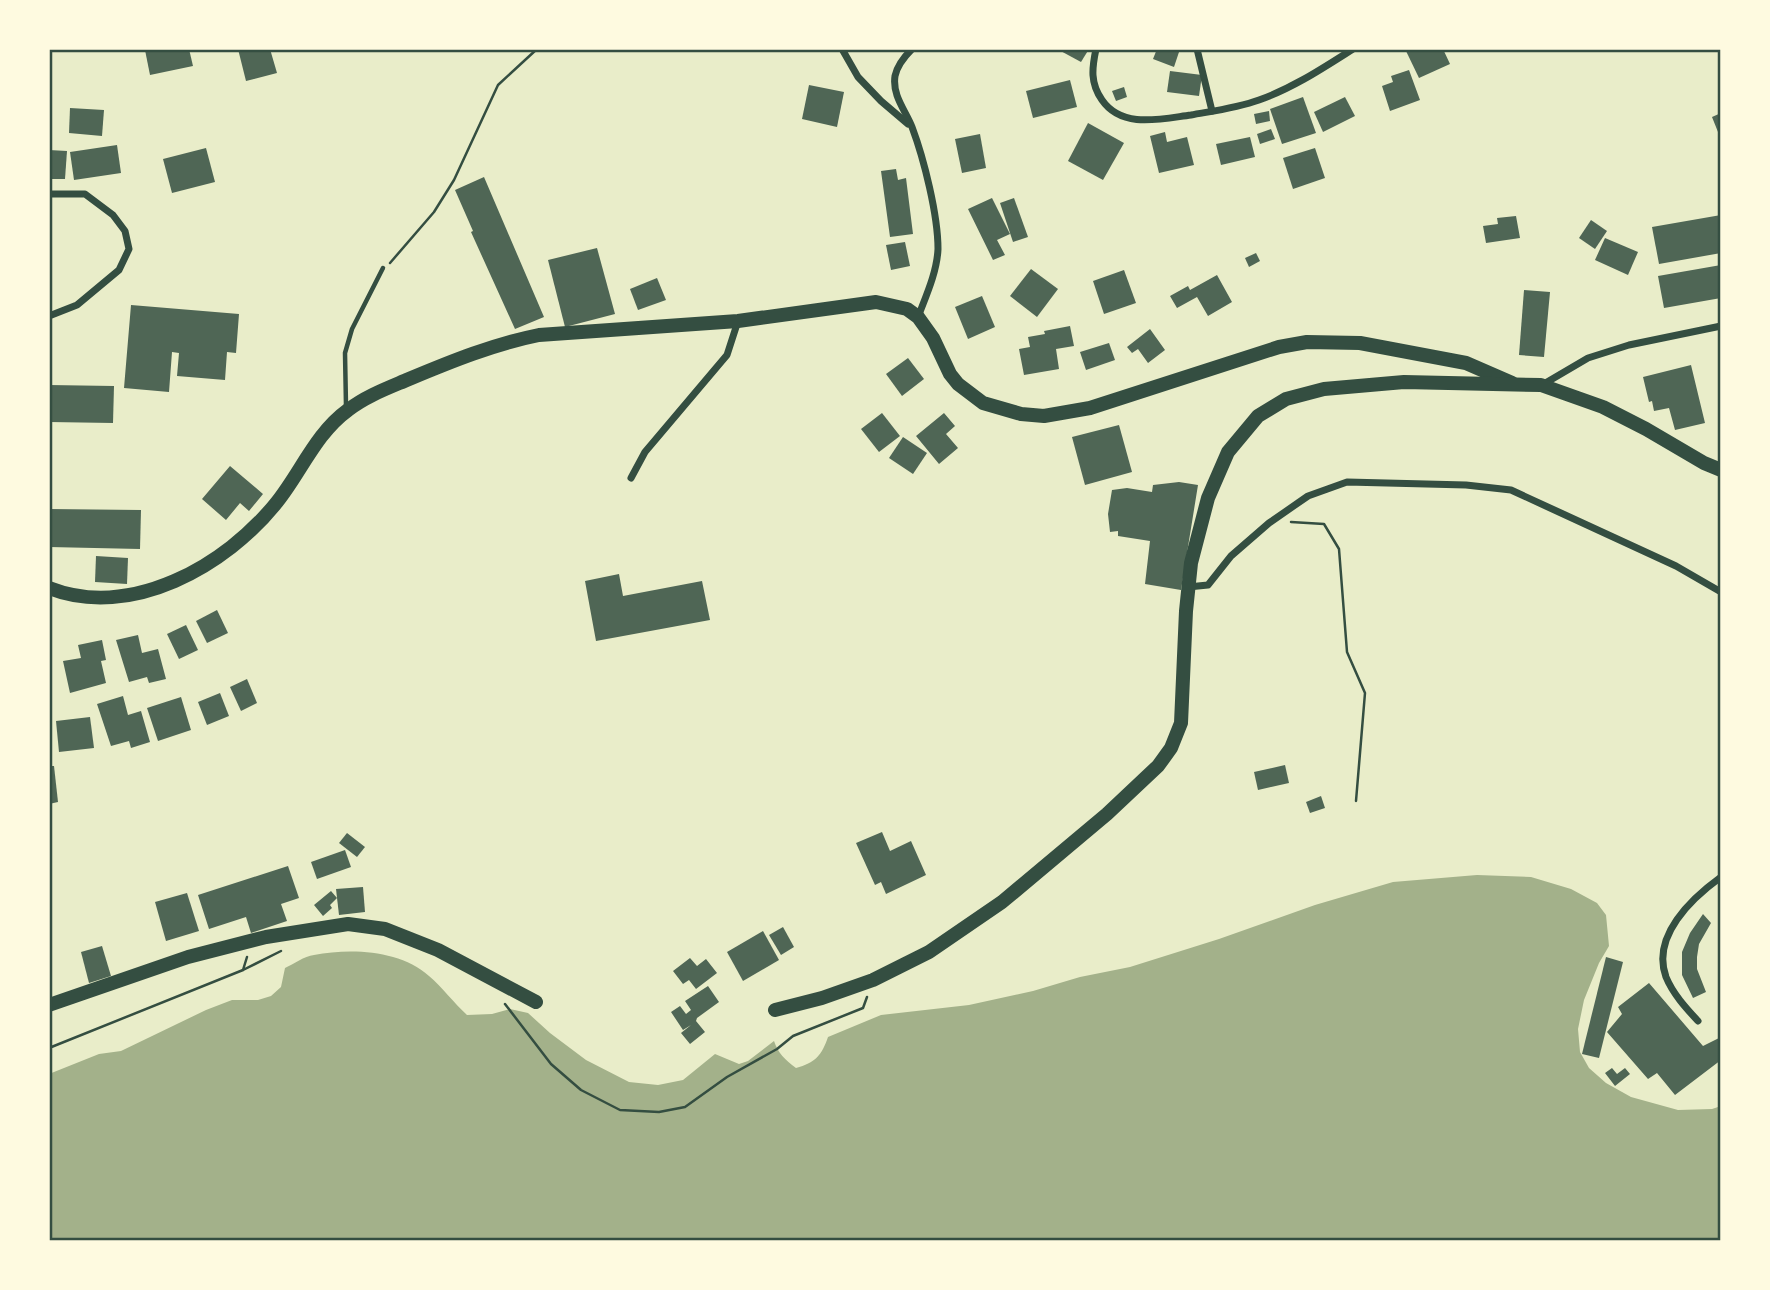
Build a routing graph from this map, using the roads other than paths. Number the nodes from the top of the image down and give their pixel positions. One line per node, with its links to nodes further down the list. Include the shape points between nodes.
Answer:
1 (842, 49): 7 (street, via 858,77)
2 (912, 49): 7 (street, via 895,76 897,99)
3 (1096, 49): 6 (street, via 1091,70 1096,92 1109,110 1128,119 1153,121)
4 (1198, 49): 6 (street)
5 (1353, 49): 6 (street, via 1297,84 1258,101)
6 (1212, 111)
7 (912, 127): 11 (street, via 930,194 937,249)
8 (49, 194): 10 (street, via 85,194 113,215 125,231 129,249 119,270 77,305)
9 (383, 268): 16 (lane, via 345,353)
10 (49, 316)
11 (918, 317): 12 (main road, via 907,309 876,302); 14 (main road, via 958,384 983,403 1021,414 1044,416 1090,408 1307,342 1360,343 1440,357)
12 (738, 321): 16 (main road, via 553,334 507,342 375,394); 18 (street, via 727,355 645,452)
13 (1721, 326): 15 (street, via 1588,358)
14 (1512, 383): 15 (main road); 19 (main road, via 1404,382 1324,389 1286,399 1258,416 1228,452 1208,498)
15 (1541, 385): 17 (main road, via 1603,407)
16 (346, 411): 20 (main road, via 261,521 222,554 169,583 135,595 95,598)
17 (1721, 470)
18 (631, 478)
19 (1188, 587): 21 (street, via 1208,584 1231,556 1308,496 1347,482 1511,490 1676,566); 25 (main road, via 1181,723 1158,766 1002,901 929,953 873,980)
20 (49, 588)
21 (1721, 592)
22 (1721, 877): 26 (street, via 1690,903 1664,945 1662,963 1668,982)
23 (536, 1002): 24 (main road, via 438,950 386,929 348,924 188,957)
24 (49, 1004)
25 (775, 1010)
26 (1698, 1021)

